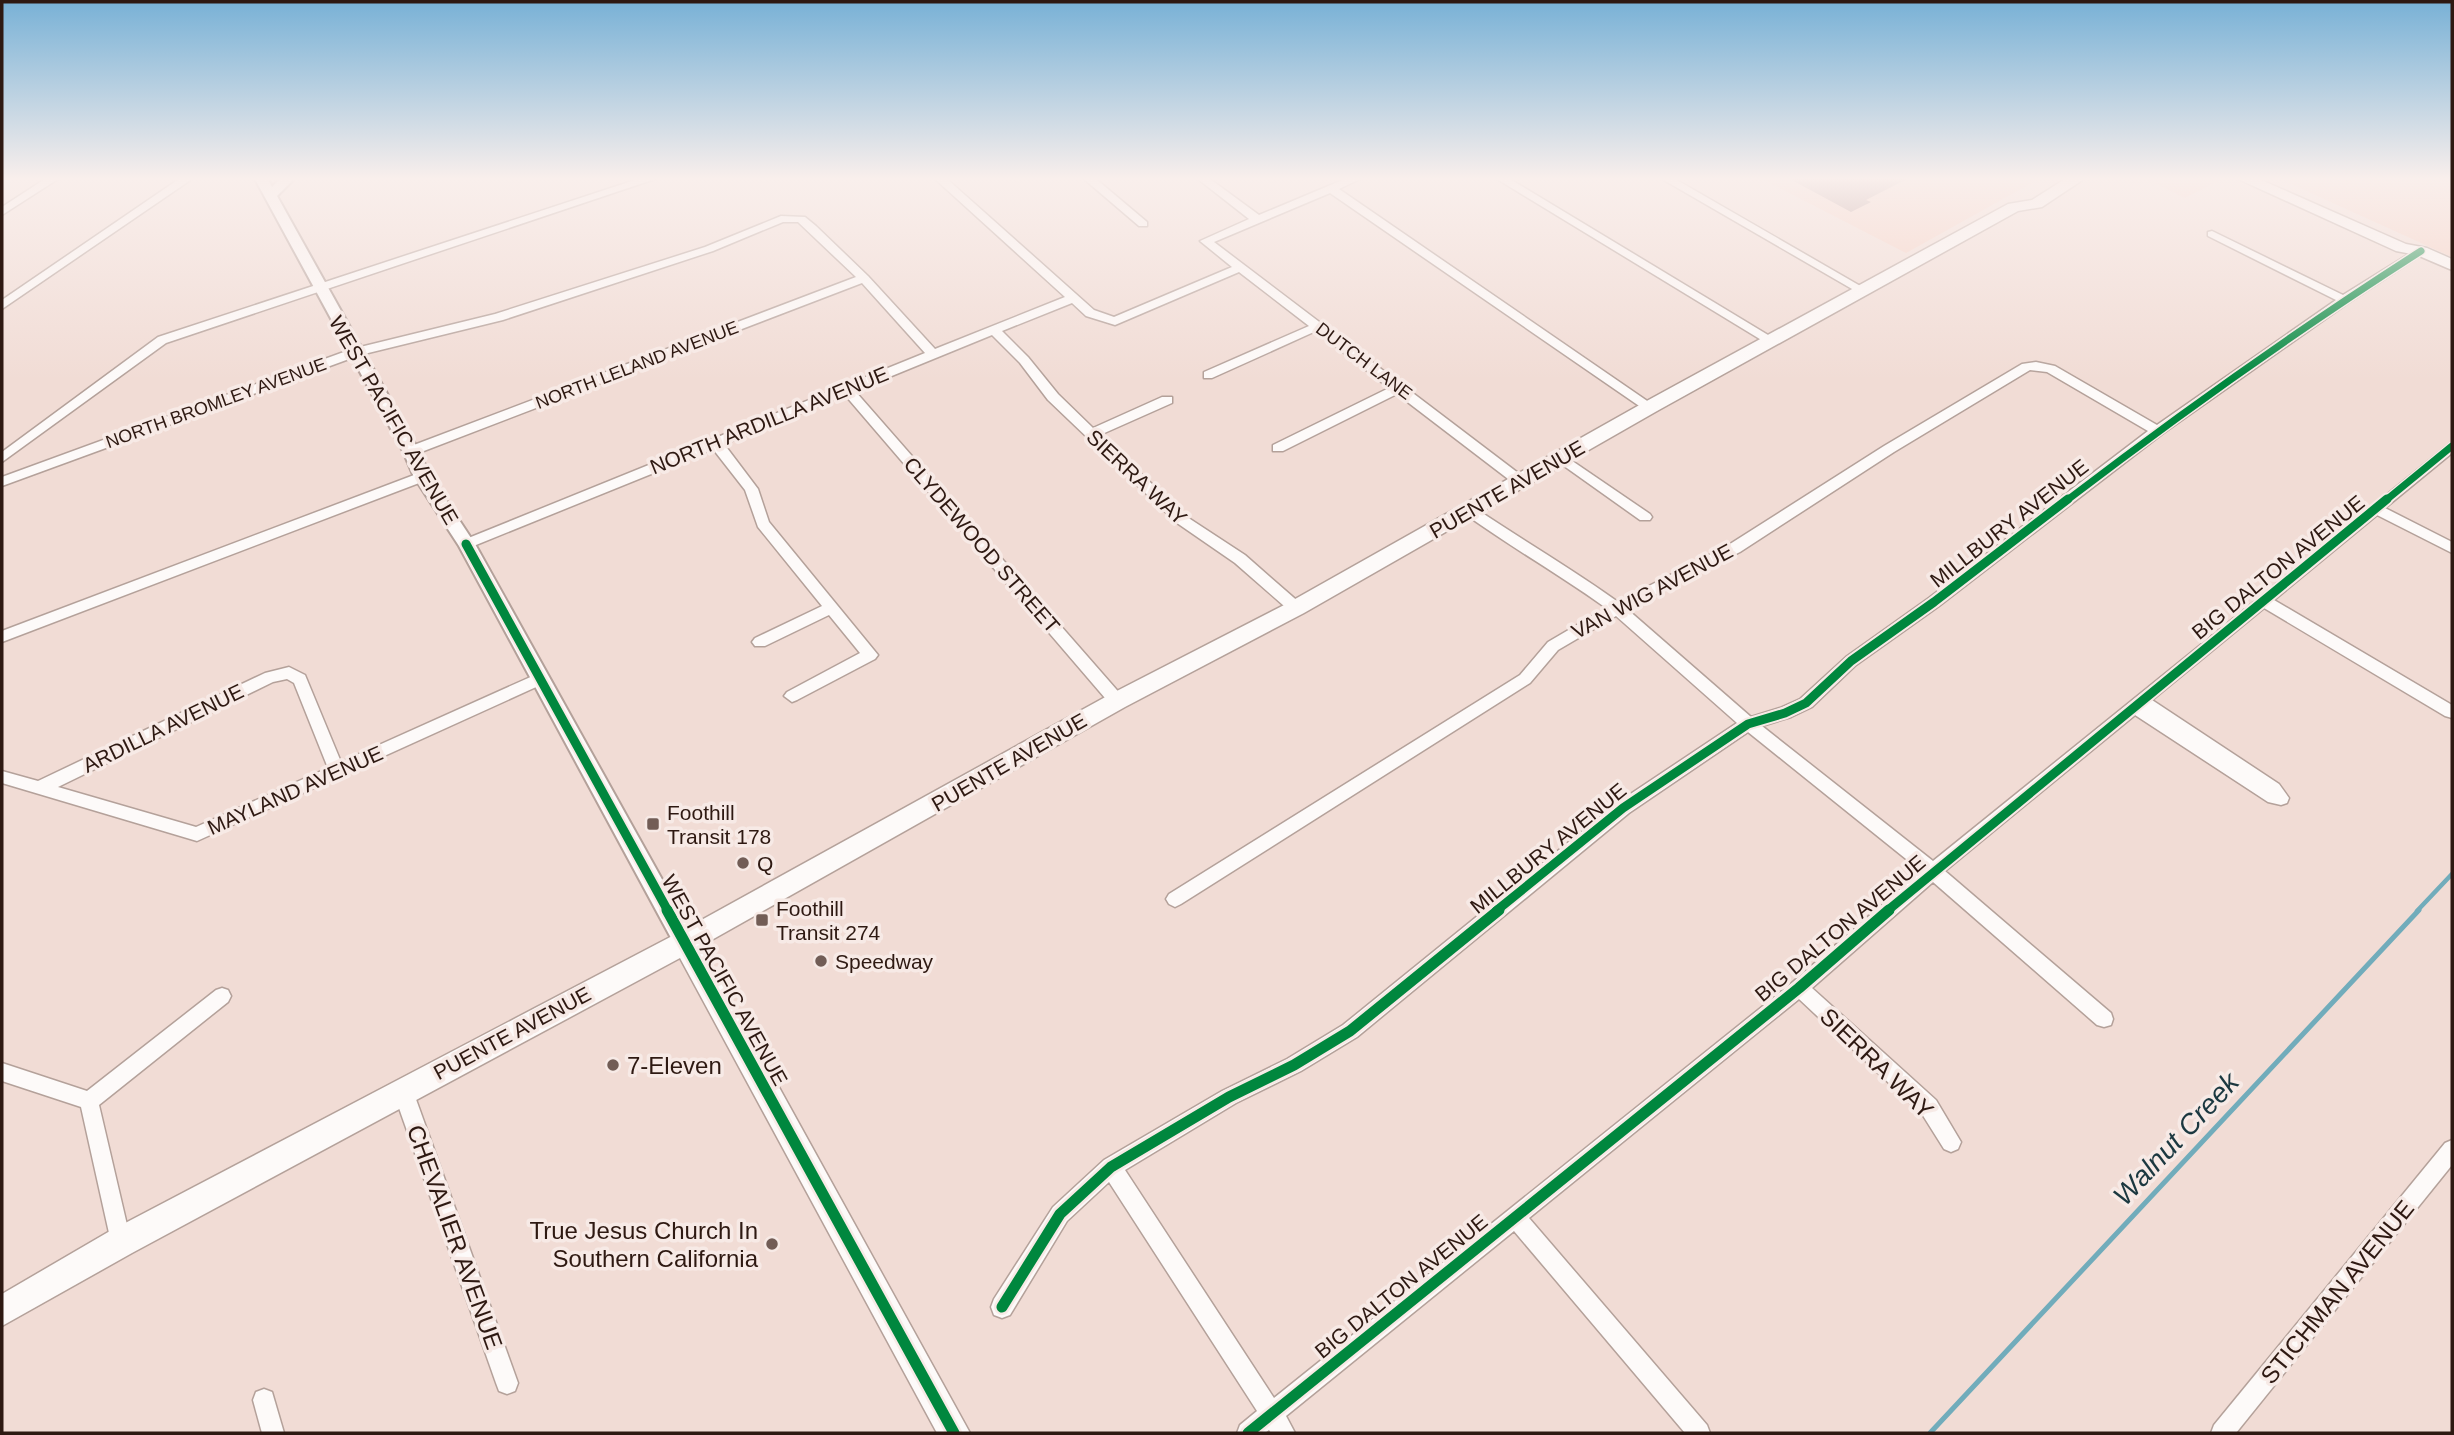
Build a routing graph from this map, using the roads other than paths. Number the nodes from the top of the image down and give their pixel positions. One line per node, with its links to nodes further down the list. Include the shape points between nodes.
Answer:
1 (89, 246): 23 (street)
2 (297, 246): 19 (street, WEST PACIFIC AVENUE)
3 (447, 246): 19 (street)
4 (716, 246): 27 (street, NORTH BROMLEY AVENUE, via 499,317)
5 (831, 246): 18 (street, NORTH BROMLEY AVENUE)
6 (1015, 246): 21 (street)
7 (1213, 246): 17 (street, DUTCH LANE)
8 (1415, 246): 33 (street)
9 (1614, 246): 26 (street)
10 (1784, 246): 20 (street)
11 (1944, 246): 20 (main road, PUENTE AVENUE)
12 (2236, 246): 22 (street)
13 (2397, 246): 15 (main road)
14 (2415, 246): 15 (main road)
15 (2421, 251): 16 (main road); 22 (street, MILLBURY AVENUE)
16 (2452, 265)
17 (1241, 267): 21 (street, via 1115,321 1101,318); 24 (street, DUTCH LANE)
18 (864, 278): 28 (street); 39 (street, NORTH LELAND AVENUE)
19 (319, 288): 27 (street, WEST PACIFIC AVENUE); 40 (street, via 162,340)
20 (1863, 291): 26 (main road, PUENTE AVENUE)
21 (1073, 298): 25 (street, NORTH ARDILLA AVENUE)
22 (2344, 300): 34 (street, MILLBURY AVENUE)
23 (2, 305)
24 (1318, 326): 29 (street); 31 (street, DUTCH LANE)
25 (993, 329): 28 (street, NORTH ARDILLA AVENUE); 35 (street, SIERRA WAY)
26 (1772, 341): 33 (main road, PUENTE AVENUE)
27 (356, 352): 39 (street, WEST PACIFIC AVENUE); 43 (street, NORTH BROMLEY AVENUE)
28 (932, 354): 30 (street, NORTH ARDILLA AVENUE)
29 (1208, 375)
30 (846, 388): 36 (street, NORTH ARDILLA AVENUE); 58 (street, CLYDEWOOD STREET)
31 (1399, 388): 38 (street); 44 (street, DUTCH LANE)
32 (1167, 400): 35 (street)
33 (1650, 407): 41 (main road, PUENTE AVENUE)
34 (2157, 430): 53 (street, VAN WIG AVENUE, via 2051,369 2023,366 1734,548); 61 (street, MILLBURY AVENUE, via 1850,661 1805,703)
35 (1091, 434): 52 (street, SIERRA WAY, via 1182,520 1240,559)
36 (716, 443): 48 (street, NORTH ARDILLA AVENUE); 51 (street, via 751,489 763,524)
37 (2452, 446): 45 (street, BIG DALTON AVENUE)
38 (1278, 448)
39 (411, 451): 42 (street, WEST PACIFIC AVENUE)
40 (2, 458)
41 (1562, 458): 44 (main road, PUENTE AVENUE); 47 (street)
42 (422, 477): 48 (street, WEST PACIFIC AVENUE); 54 (street)
43 (2, 482)
44 (1521, 482): 46 (main road, PUENTE AVENUE)
45 (2376, 509): 49 (street); 50 (street, BIG DALTON AVENUE)
46 (1470, 511): 52 (main road, PUENTE AVENUE); 53 (street)
47 (1644, 517)
48 (466, 544): 56 (street, WEST PACIFIC AVENUE)
49 (2452, 548)
50 (2263, 600): 59 (street, BIG DALTON AVENUE); 60 (street)
51 (831, 608): 55 (street); 57 (street, via 870,655)
52 (1296, 608): 58 (main road, PUENTE AVENUE)
53 (1616, 608): 61 (street); 66 (street, VAN WIG AVENUE, via 1553,646 1525,679)
54 (2, 637)
55 (760, 642)
56 (540, 679): 62 (street, MAYLAND AVENUE); 67 (street, WEST PACIFIC AVENUE)
57 (792, 696)
58 (1117, 701): 67 (main road, PUENTE AVENUE)
59 (2139, 704): 59 (street, via 2274,797 2281,798 2273,789); 65 (street, BIG DALTON AVENUE)
60 (2451, 712)
61 (1748, 724): 65 (street); 76 (street, MILLBURY AVENUE, via 1596,828 1350,1031)
62 (337, 771): 64 (street, MAYLAND AVENUE, via 197,834); 64 (street, ARDILLA AVENUE, via 300,679 289,673 270,677)
63 (2, 777): 64 (street, MAYLAND AVENUE)
64 (39, 788)
65 (1933, 871): 68 (street, BIG DALTON AVENUE); 70 (street)
66 (1175, 899)
67 (685, 942): 72 (main road, PUENTE AVENUE); 85 (main road, WEST PACIFIC AVENUE)
68 (1799, 988): 74 (street, SIERRA WAY, via 1928,1107); 77 (street, BIG DALTON AVENUE)
69 (222, 996): 73 (street)
70 (2104, 1019)
71 (2, 1072): 73 (street)
72 (403, 1090): 78 (main road, PUENTE AVENUE); 81 (street, CHEVALIER AVENUE)
73 (89, 1101): 78 (street)
74 (1951, 1142)
75 (2452, 1150): 89 (street, STICHMAN AVENUE)
76 (1111, 1167): 79 (street, MILLBURY AVENUE, via 1060,1214); 83 (street)
77 (1514, 1216): 83 (street, BIG DALTON AVENUE); 88 (street)
78 (121, 1242): 80 (main road, PUENTE AVENUE)
79 (1002, 1307)
80 (2, 1311)
81 (507, 1383)
82 (264, 1400): 84 (street)
83 (1270, 1415): 86 (street, BIG DALTON AVENUE); 87 (street)
84 (273, 1433)
85 (954, 1433)
86 (1248, 1433)
87 (1284, 1433)
88 (1699, 1433)
89 (2222, 1433)

